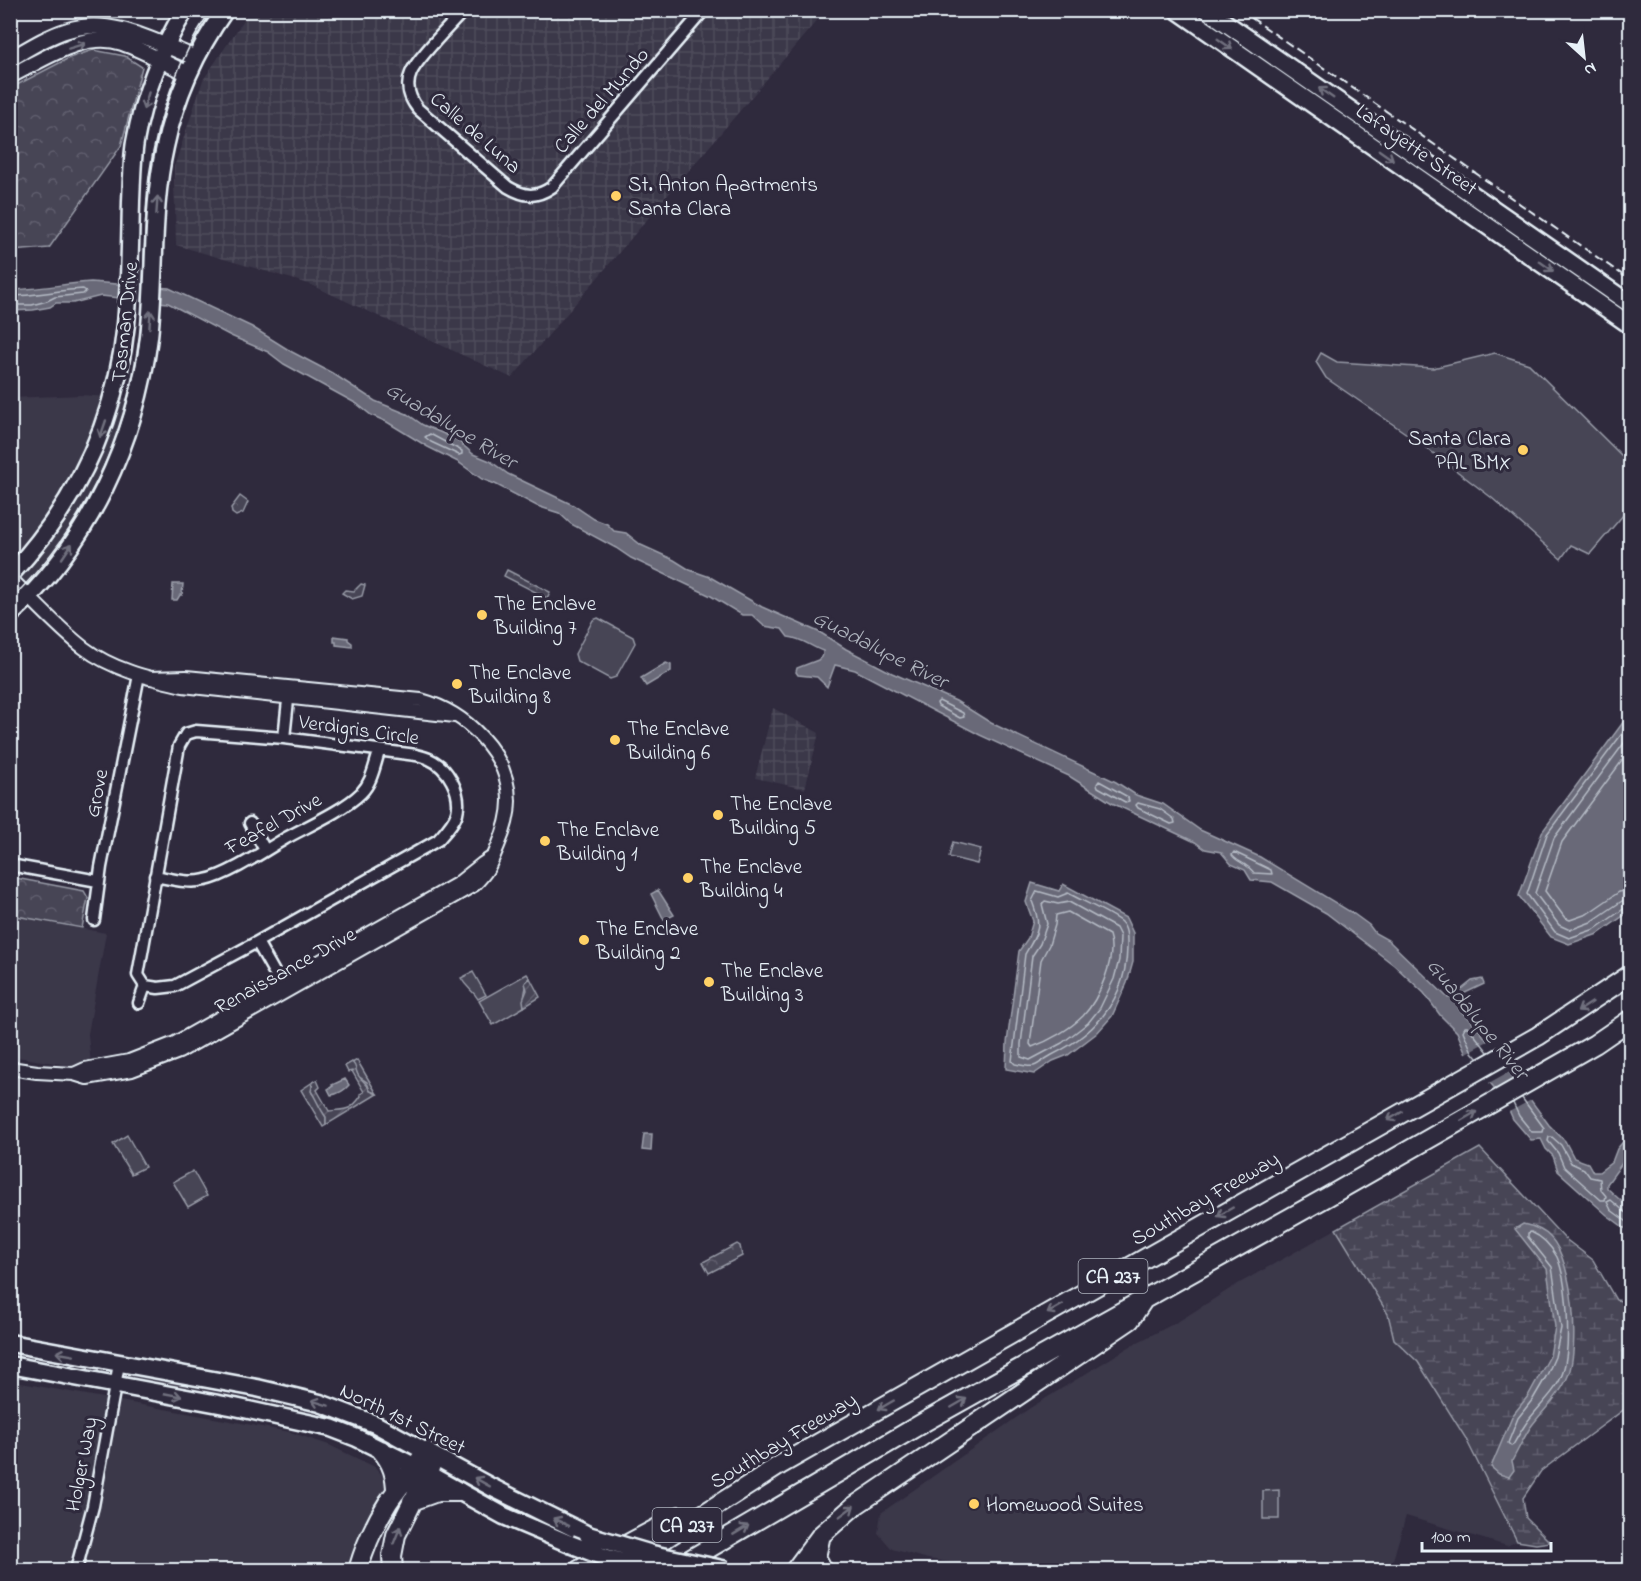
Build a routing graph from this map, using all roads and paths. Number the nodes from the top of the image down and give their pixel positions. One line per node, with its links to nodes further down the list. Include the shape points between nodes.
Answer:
1 (185, 10): 7 (main road, Tasman Drive)
2 (225, 10): 9 (main road, Tasman Drive)
3 (464, 10): 11 (street, Calle de Luna, via 411,74 412,101 513,190 531,196)
4 (704, 10): 11 (street, Calle del Mundo)
5 (1177, 10): 13 (main road, Lafayette Street, one-way to 13)
6 (1207, 10): 12 (main road, Lafayette Street, one-way to 6)
7 (163, 53): 8 (main road, via 116,27 88,25 53,35); 9 (main road); 10 (main road, one-way to 7, via 56,53 98,40); 14 (main road, Tasman Drive, one-way to 14, via 135,142 126,323 102,430 82,476 47,531)
8 (10, 58)
9 (193, 66): 15 (main road, Tasman Drive, one-way to 9, via 59,563 90,516 125,438 143,376 149,334 164,147)
10 (10, 76)
11 (552, 187)
12 (1630, 304)
13 (1630, 325)
14 (10, 577): 15 (street, Renaissance Drive)
15 (30, 597): 16 (main road, Tasman Drive); 17 (street, Renaissance Drive, via 85,649)
16 (10, 615)
17 (144, 676): 18 (street, Renaissance Drive, via 186,677); 25 (street, Grove)
18 (289, 692): 19 (street); 30 (street, Renaissance Drive, via 455,716 483,737 500,763 509,800 504,832 494,856 457,884)
19 (284, 738): 20 (street, Verdigris Circle); 24 (street, Verdigris Circle, via 196,731 186,734 179,746)
20 (379, 752): 22 (street, Feafel Drive, via 370,780 360,794); 27 (street, Verdigris Circle, via 416,755 445,770 457,792 457,813 448,828 438,840)
21 (250, 823): 22 (street)
22 (265, 850): 24 (street, Feafel Drive, via 207,880)
23 (10, 865): 25 (street)
24 (155, 876): 29 (street, Verdigris Circle, via 138,975)
25 (98, 880): 26 (street, Grove)
26 (94, 920)
27 (257, 942): 29 (street, Verdigris Circle, via 175,986); 30 (street)
28 (1630, 975): 41 (highway, Southbay Freeway / CA 237, one-way to 41, via 1538,1036)
29 (146, 986): 31 (street)
30 (283, 987): 33 (street, Renaissance Drive, via 179,1052 132,1070 87,1078)
31 (138, 1003)
32 (1630, 1020): 34 (highway, CA 237, one-way to 32, via 1561,1064)
33 (10, 1068)
34 (1144, 1298): 45 (highway, one-way to 34, via 853,1507 1130,1320); 52 (highway, CA 237, one-way to 34)
35 (10, 1344): 36 (main road, North 1st Street, one-way to 35)
36 (119, 1364): 38 (street, Holger Way); 40 (main road, North 1st Street, one-way to 36, via 375,1424 320,1403)
37 (10, 1365): 38 (main road, North 1st Street)
38 (115, 1384): 39 (main road, North 1st Street, one-way to 39, via 320,1425); 46 (street, Holger Way, via 93,1506)
39 (381, 1450): 42 (main road, North 1st Street); 44 (highway, via 392,1465)
40 (430, 1453): 42 (highway); 53 (main road, North 1st Street, one-way to 40, bridge, via 588,1535)
41 (780, 1465): 49 (highway, via 760,1471); 50 (highway, Southbay Freeway / CA 237)
42 (421, 1470): 43 (main road, North 1st Street); 44 (highway)
43 (459, 1492): 44 (highway); 51 (main road, North 1st Street, bridge, via 570,1544)
44 (404, 1497): 47 (highway, via 376,1524); 48 (highway, one-way to 44, via 393,1545)
45 (821, 1535): 54 (highway); 55 (highway, via 816,1557)
46 (76, 1570)
47 (358, 1570)
48 (393, 1570)
49 (579, 1570)
50 (616, 1570)
51 (652, 1570)
52 (672, 1570)
53 (727, 1570)
54 (795, 1570)
55 (822, 1570)

